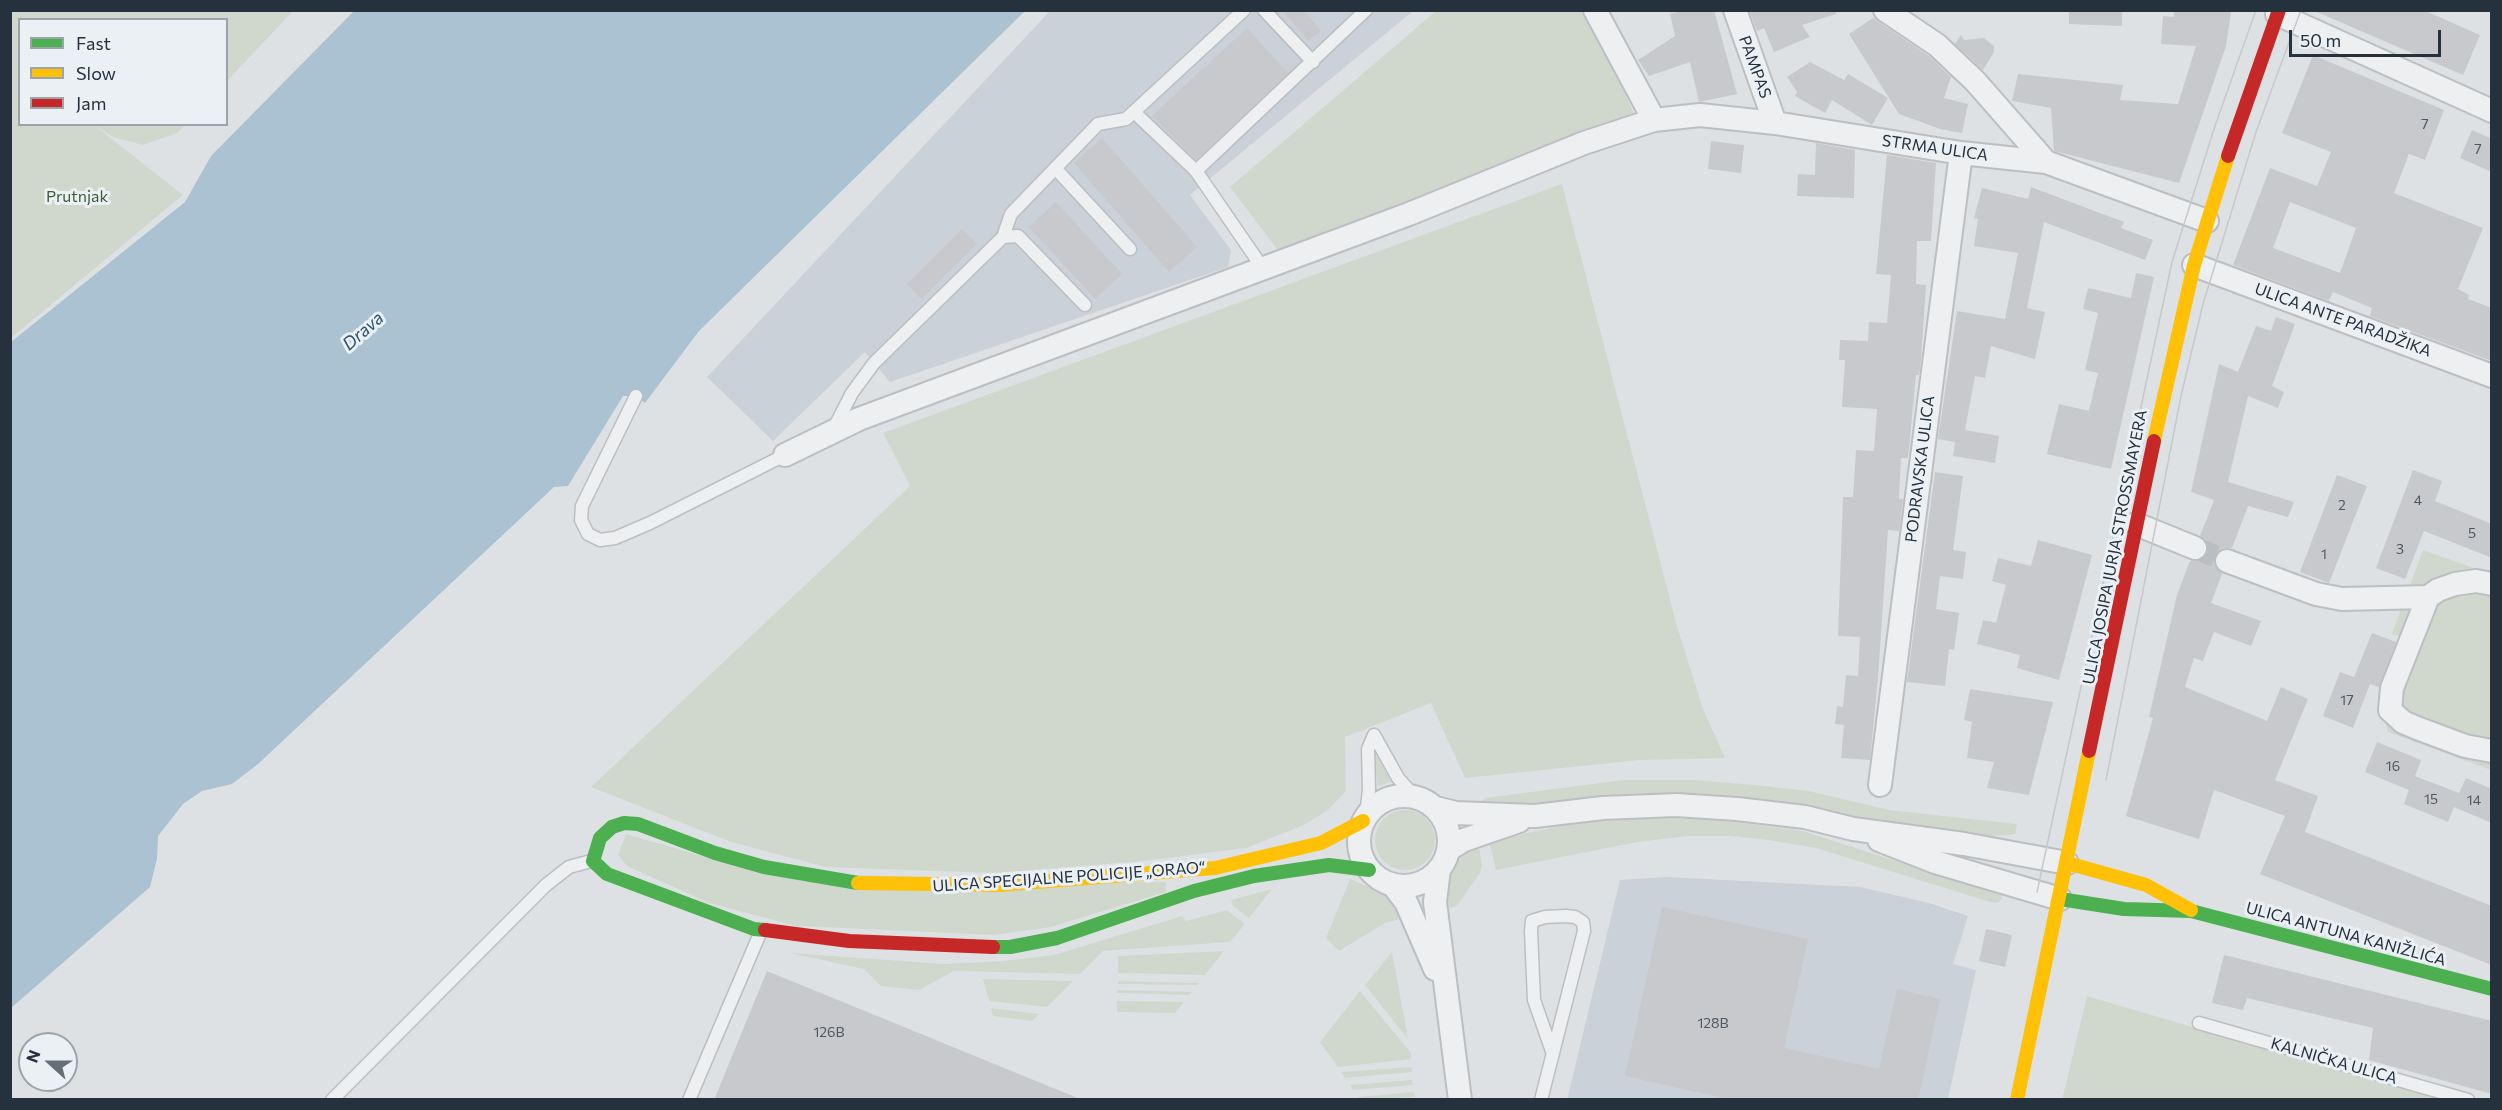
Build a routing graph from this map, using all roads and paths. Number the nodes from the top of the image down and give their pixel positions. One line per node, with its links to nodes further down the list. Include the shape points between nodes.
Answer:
1 (1244, 10): 10 (lane)
2 (1264, 10): 8 (lane)
3 (1366, 10): 8 (lane)
4 (1595, 10): 11 (street)
5 (1735, 10): 12 (street, PAMPAS)
6 (1885, 10): 14 (street, via 1936,45 1967,74)
7 (2278, 12): 9 (street); 17 (main road, ULICA JOSIPA JURJA STROSSMAYERA)
8 (1313, 62): 16 (lane)
9 (2492, 111)
10 (1134, 112): 15 (lane, via 1126,119 1098,124); 16 (lane)
11 (1654, 120): 12 (street, STRMA ULICA, via 1700,115); 21 (street, STRMA ULICA, via 1584,143 1408,214)
12 (1776, 123): 13 (street, STRMA ULICA)
13 (1961, 153): 14 (street, STRMA ULICA); 33 (street, PODRAVSKA ULICA)
14 (2046, 162): 17 (street, STRMA ULICA)
15 (1055, 168): 18 (lane, via 1011,214); 19 (lane)
16 (1196, 171): 21 (lane)
17 (2207, 221): 20 (main road, ULICA JOSIPA JURJA STROSSMAYERA)
18 (1003, 237): 22 (lane, via 1018,236); 25 (lane, via 874,363 852,393)
19 (1130, 249)
20 (2194, 265): 23 (street, ULICA ANTE PARADŽIKA); 27 (main road, ULICA JOSIPA JURJA STROSSMAYERA)
21 (1262, 267): 25 (street, STRMA ULICA)
22 (1084, 305)
23 (2492, 376)
24 (636, 396): 26 (lane, via 582,506 581,519 588,534 600,540 650,523)
25 (832, 432): 26 (street, STRMA ULICA)
26 (785, 455)
27 (2136, 524): 28 (street); 41 (main road, ULICA JOSIPA JURJA STROSSMAYERA)
28 (2195, 548)
29 (2227, 561): 31 (street, via 2316,594 2342,599)
30 (2492, 584): 31 (street, via 2455,584)
31 (2428, 597): 32 (street, via 2392,688 2390,711 2417,728 2465,746)
32 (2492, 751)
33 (1880, 785)
34 (1414, 796): 35 (street); 37 (street, via 1387,798 1375,805); 37 (lane, via 1398,778 1374,735 1368,749)
35 (1436, 808): 36 (street, via 1456,813); 39 (street, via 1449,835)
36 (1535, 816): 38 (street, via 1676,805 1805,817); 39 (street, via 1480,833)
37 (1365, 819): 40 (main road, ULICA SPECIJALNE POLICIJE „ORAO“, via 1321,843 1215,868 998,885 866,884 817,877 764,867 638,824 624,823 600,838); 42 (street, via 1358,843)
38 (1852, 829): 41 (street); 44 (street, via 1935,862)
39 (1444, 859): 43 (street, via 1422,882); 48 (street, via 1435,903)
40 (593, 861): 46 (main road, ULICA SPECIJALNE POLICIJE „ORAO“, via 607,873 667,898); 51 (lane, via 569,867 546,885)
41 (2067, 863): 44 (main road, ULICA JOSIPA JURJA STROSSMAYERA); 45 (main road, ULICA ANTUNA KANIŽLIĆA, via 2136,881)
42 (1369, 870): 43 (street); 46 (main road, ULICA SPECIJALNE POLICIJE „ORAO“, via 1329,865 1243,879 1194,891 1068,935 1010,947 838,940)
43 (1393, 885): 48 (street, via 1406,902)
44 (2060, 899): 45 (main road, ULICA ANTUNA KANIŽLIĆA, via 2124,909); 55 (main road, ULICA JOSIPA JURJA STROSSMAYERA)
45 (2191, 911): 47 (main road, ULICA ANTUNA KANIŽLIĆA)
46 (761, 930): 52 (lane)
47 (2492, 989)
48 (1446, 995): 53 (street)
49 (2199, 1023): 56 (lane, KALNIČKA ULICA)
50 (1553, 1054): 50 (lane, via 1584,931 1583,922 1566,915 1532,921 1534,1000); 54 (lane)
51 (332, 1100)
52 (689, 1100)
53 (1460, 1100)
54 (1541, 1100)
55 (2017, 1100)
56 (2468, 1100)

